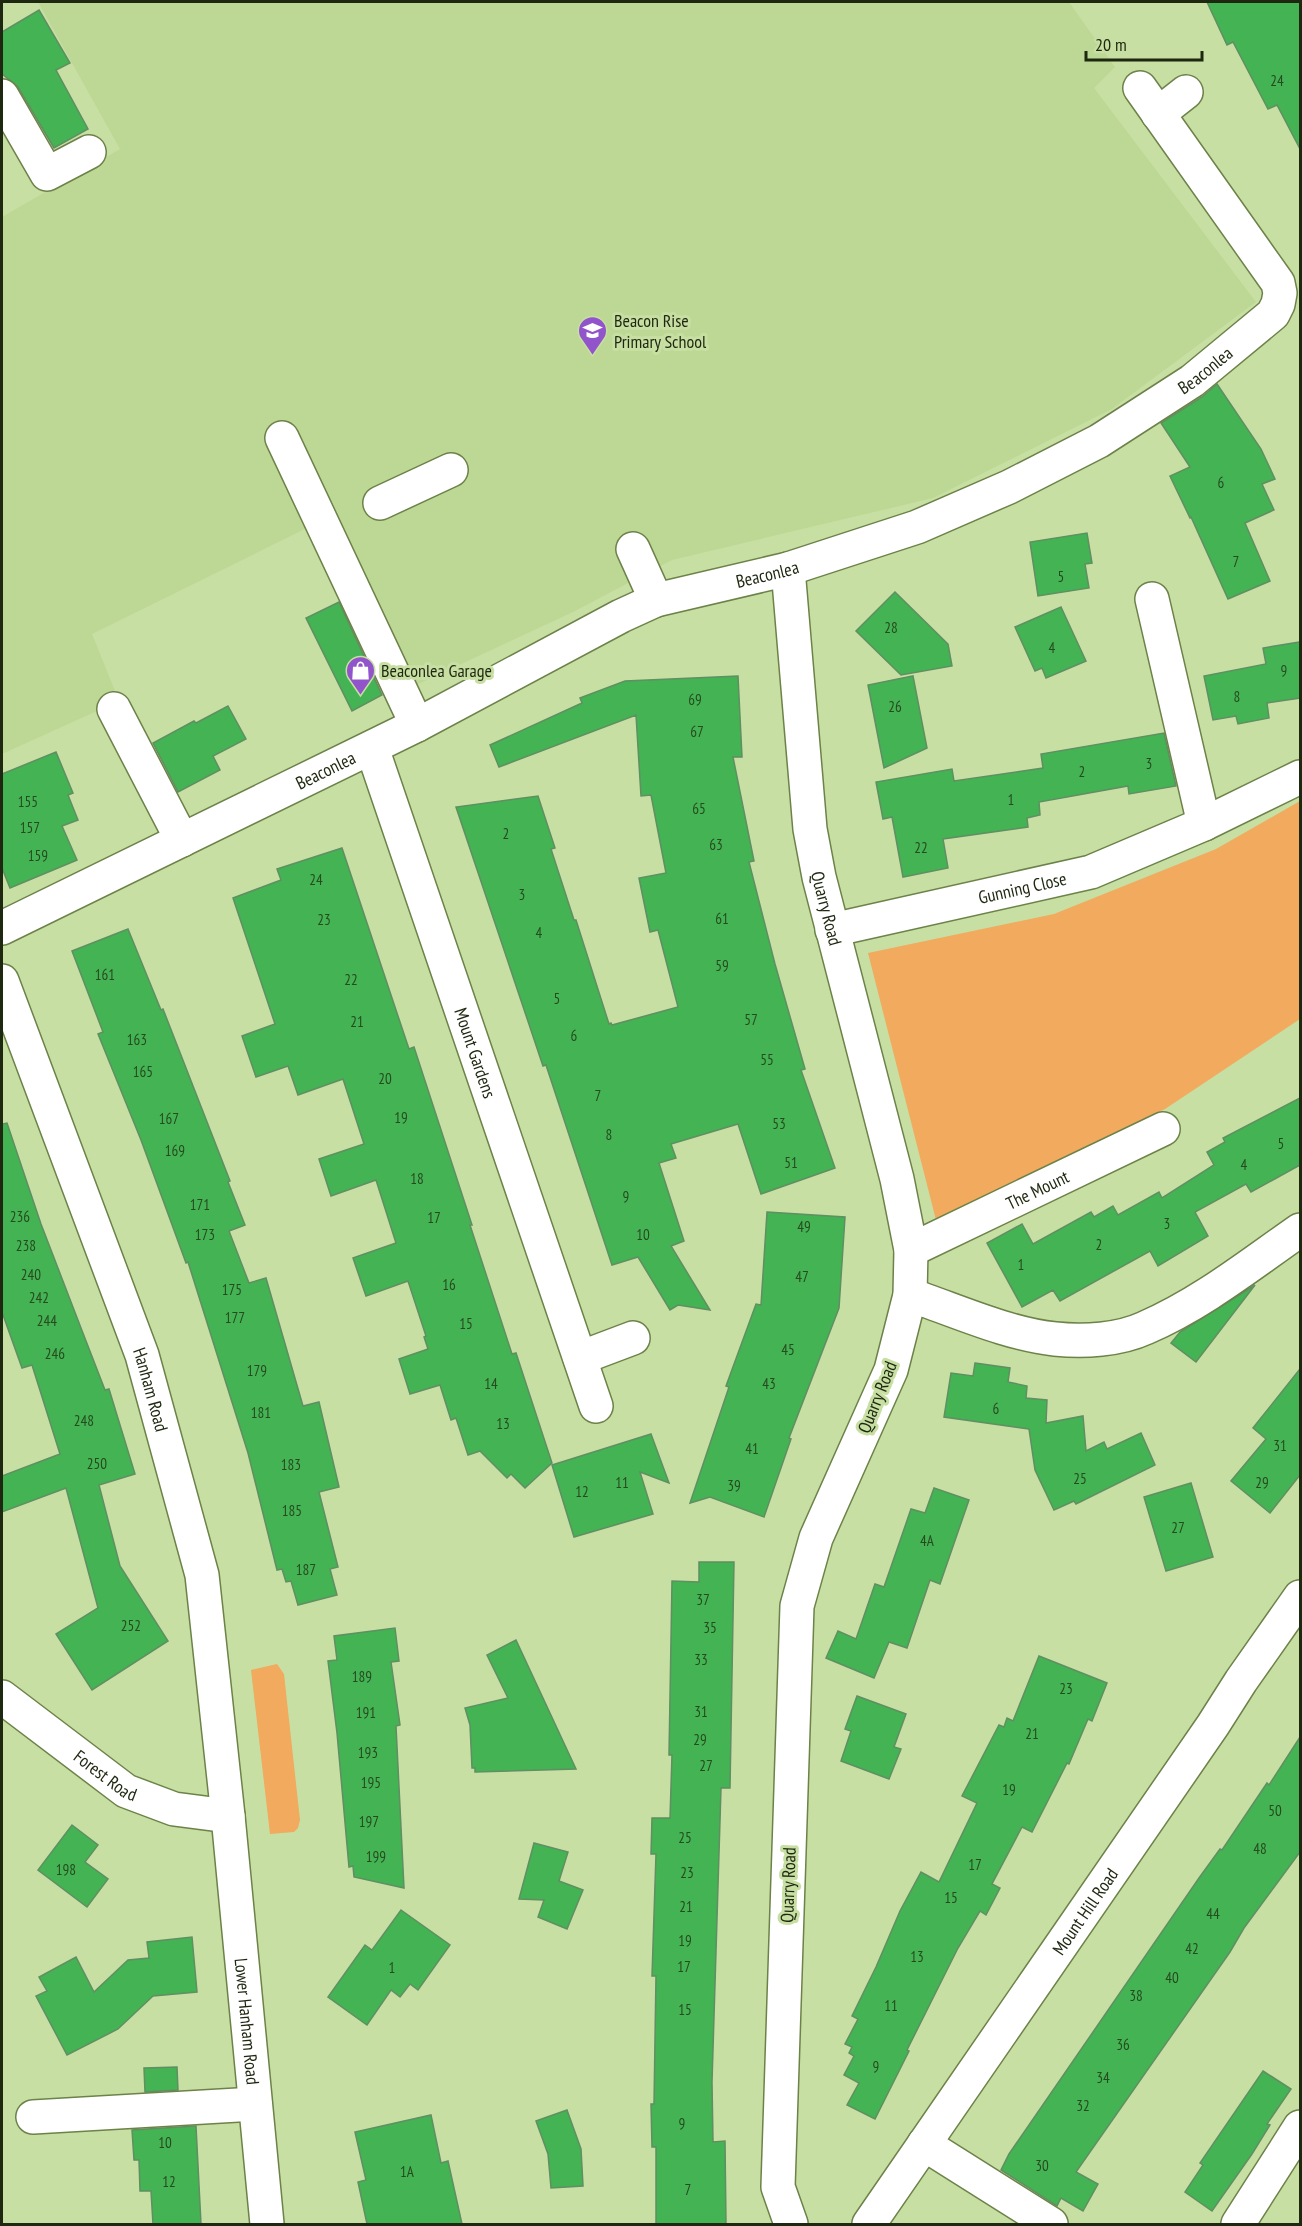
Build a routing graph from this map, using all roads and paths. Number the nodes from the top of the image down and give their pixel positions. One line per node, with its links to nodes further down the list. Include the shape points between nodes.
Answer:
1 (1186, 92): 8 (street, Beaconlea, via 1149,101 1278,283 1280,293 1273,314 1192,381 1089,446 1009,488 917,527)
2 (2, 96): 3 (street, via 47,174)
3 (89, 152)
4 (282, 438): 12 (street)
5 (451, 470): 6 (street)
6 (380, 503)
7 (633, 549): 10 (street)
8 (788, 569): 10 (street, Beaconlea); 18 (street, Quarry Road, via 810,829)
9 (1152, 599): 15 (street)
10 (656, 600): 12 (street, Beaconlea)
11 (114, 709): 16 (street)
12 (417, 725): 13 (street, Beaconlea)
13 (372, 748): 16 (street, Beaconlea); 25 (street, Mount Gardens)
14 (1300, 777): 15 (street, Gunning Close)
15 (1204, 824): 18 (street, Gunning Close, via 1091,872)
16 (182, 840): 17 (street, Beaconlea)
17 (2, 928)
18 (832, 930): 22 (street, Quarry Road, via 897,1179)
19 (3, 990): 29 (street, Hanham Road, via 141,1355 202,1575)
20 (1163, 1129): 22 (street, The Mount)
21 (1300, 1230): 23 (street, via 1198,1299 1124,1335 1054,1339)
22 (910, 1250): 23 (street, Quarry Road)
23 (910, 1295): 35 (street, Quarry Road, via 891,1370 816,1538 797,1606 778,2187)
24 (633, 1338): 25 (street)
25 (580, 1358): 26 (street, Mount Gardens)
26 (596, 1407)
27 (1300, 1598): 33 (street, Mount Hill Road)
28 (2, 1697): 29 (street, Forest Road, via 126,1791 174,1809)
29 (228, 1816): 30 (street, Lower Hanham Road)
30 (255, 2104): 31 (street); 34 (street, Lower Hanham Road)
31 (33, 2117)
32 (1300, 2127): 38 (street)
33 (924, 2144): 36 (street, Mount Hill Road); 37 (street)
34 (267, 2224)
35 (791, 2224)
36 (869, 2224)
37 (1052, 2224)
38 (1238, 2224)

